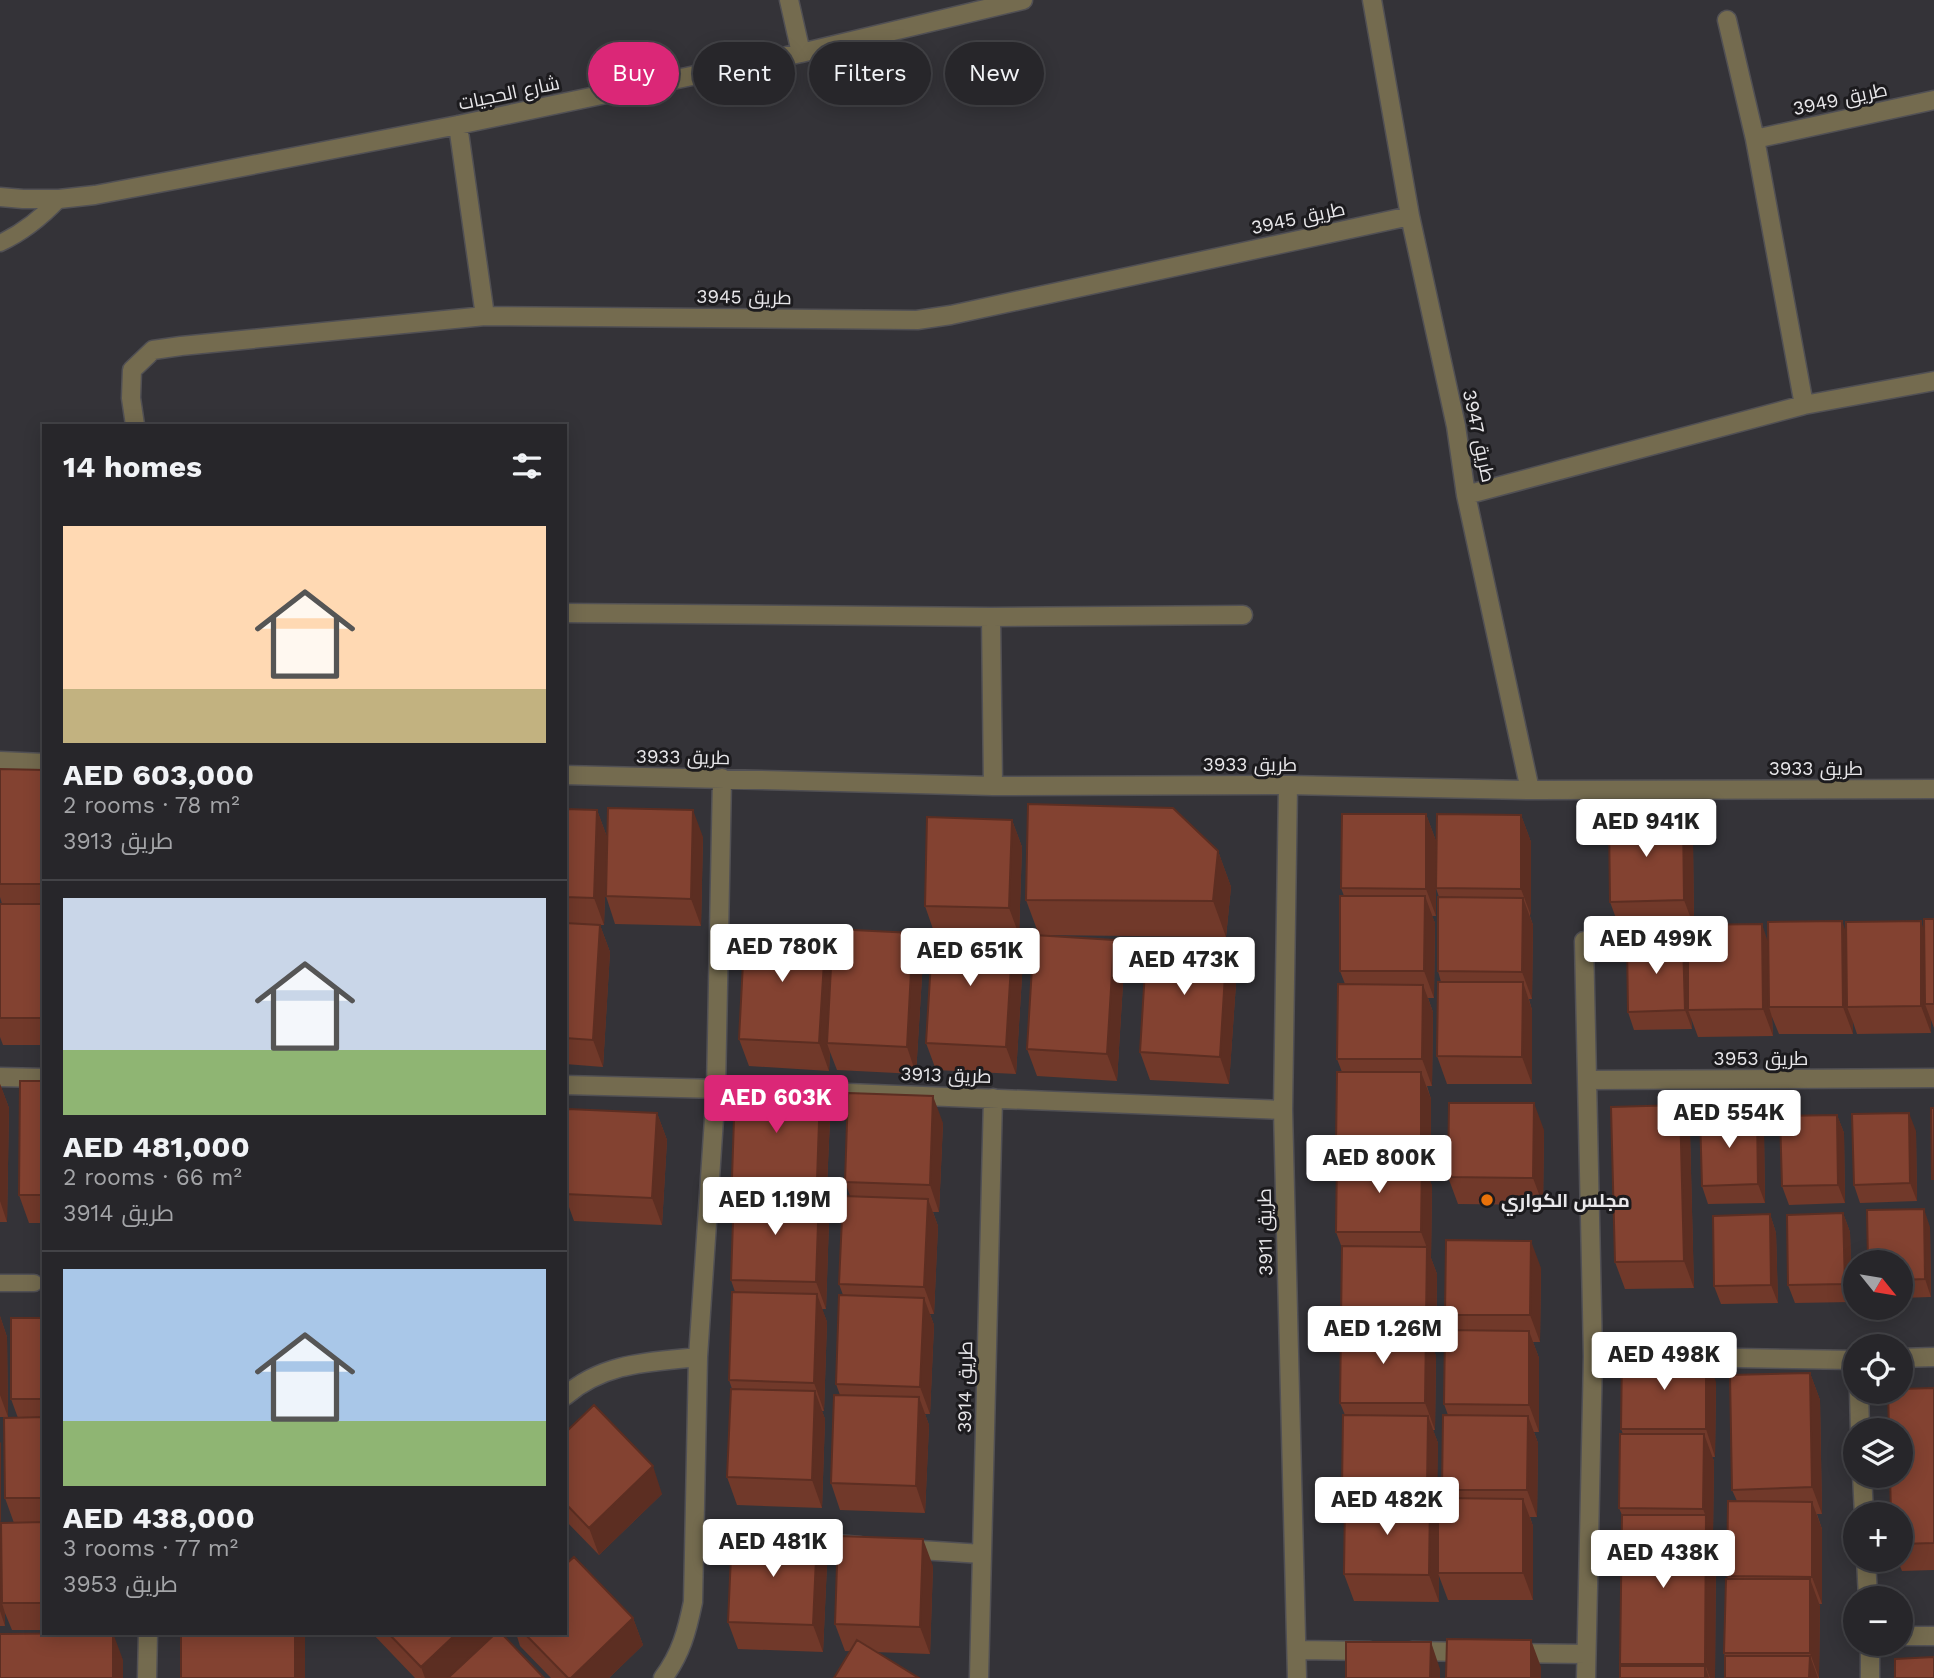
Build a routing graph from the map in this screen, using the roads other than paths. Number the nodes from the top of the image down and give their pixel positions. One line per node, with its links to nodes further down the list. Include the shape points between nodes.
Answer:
1 (789, 0): 5 (street)
2 (1023, 0): 5 (street, شارع الحجيات)
3 (1372, 0): 11 (street, طريق 3947)
4 (1727, 20): 8 (street)
5 (801, 52): 7 (street, شارع الحجيات)
6 (1934, 100): 8 (street, طريق 3949)
7 (458, 125): 10 (street, شارع الحجيات); 13 (street)
8 (1755, 139): 15 (street)
9 (0, 197): 10 (street, شارع الحجيات)
10 (59, 199): 12 (lane, via 23,232)
11 (1410, 216): 13 (street, طريق 3945, via 917,320); 17 (street, طريق 3947, via 1456,426)
12 (0, 243)
13 (485, 316): 16 (street, طريق 3945, via 153,350 132,370)
14 (1934, 381): 15 (street, طريق 3947)
15 (1804, 405): 17 (street, طريق 3947)
16 (135, 424)
17 (1466, 495): 28 (street)
18 (567, 613): 20 (street)
19 (1243, 615): 20 (street)
20 (991, 617): 26 (street)
21 (0, 761): 22 (street)
22 (42, 763)
23 (567, 775): 24 (street, طريق 3933)
24 (722, 778): 26 (street, طريق 3933); 35 (street)
25 (1288, 785): 26 (street, طريق 3933); 28 (street, طريق 3933); 37 (street, طريق 3911)
26 (993, 786)
27 (1934, 789): 28 (street, طريق 3933)
28 (1530, 790)
29 (1584, 941): 33 (street)
30 (0, 1077): 31 (street)
31 (42, 1078)
32 (1934, 1078): 33 (street, طريق 3953)
33 (1588, 1080): 40 (street)
34 (567, 1085): 35 (street, طريق 3913)
35 (716, 1089): 36 (street, طريق 3913); 41 (street)
36 (993, 1098): 37 (street, طريق 3913); 47 (street, طريق 3914)
37 (1283, 1110): 51 (street, طريق 3911)
38 (0, 1283): 39 (lane)
39 (34, 1283)
40 (1593, 1356): 44 (street); 52 (street)
41 (698, 1357): 45 (street, via 626,1365 586,1381); 54 (street, via 693,1602)
42 (1934, 1357): 43 (street)
43 (1913, 1358)
44 (1843, 1360)
45 (567, 1395)
46 (776, 1540): 47 (street)
47 (982, 1554): 56 (street, طريق 3914)
48 (148, 1635): 55 (street)
49 (1913, 1636): 50 (street)
50 (1934, 1636)
51 (1297, 1650): 52 (street); 57 (street, طريق 3911)
52 (1586, 1654): 58 (street)
53 (1870, 1656): 59 (street)
54 (671, 1675)
55 (147, 1678)
56 (979, 1678)
57 (1297, 1678)
58 (1586, 1678)
59 (1870, 1678)

